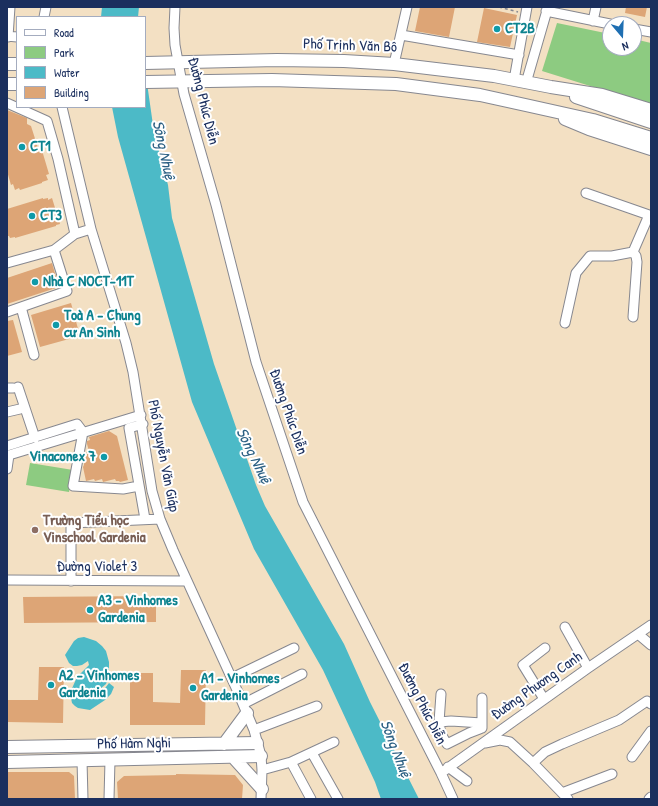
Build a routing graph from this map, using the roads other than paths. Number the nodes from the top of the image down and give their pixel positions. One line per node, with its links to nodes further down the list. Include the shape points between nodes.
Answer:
1 (10, 7): 10 (street)
2 (175, 7): 13 (street, Đường Phúc Diễn, via 174,28)
3 (407, 7): 9 (street)
4 (596, 7): 7 (street)
5 (547, 9): 7 (street); 18 (street)
6 (527, 11): 11 (street)
7 (593, 21): 8 (street)
8 (602, 23)
9 (400, 35): 11 (street); 14 (street)
10 (11, 37)
11 (519, 55): 15 (street)
12 (146, 63): 13 (main road, Phố Trịnh Văn Bô)
13 (178, 63): 14 (main road, Phố Trịnh Văn Bô, via 277,60); 17 (street, Đường Phúc Diễn)
14 (394, 64): 15 (main road, Phố Trịnh Văn Bô)
15 (514, 80): 18 (main road, Phố Trịnh Văn Bô)
16 (146, 82): 17 (main road)
17 (175, 82): 20 (main road, via 272,80 396,84 480,95); 91 (street, Đường Phúc Diễn, via 216,205 256,362 303,502)
18 (526, 83): 19 (main road, Phố Trịnh Văn Bô)
19 (551, 88): 23 (main road, Phố Trịnh Văn Bô, via 602,96); 24 (main road, Phố Trịnh Văn Bô)
20 (530, 106): 27 (main road, via 593,120); 28 (main road)
21 (19, 108): 26 (street, via 47,120)
22 (62, 108): 25 (street, Phố Nguyễn Văn Giáp)
23 (651, 110)
24 (651, 122)
25 (68, 133): 26 (street); 31 (street, Phố Nguyễn Văn Giáp)
26 (52, 137): 32 (street)
27 (651, 138)
28 (651, 149)
29 (586, 193): 30 (street)
30 (650, 215): 34 (street)
31 (92, 229): 32 (street); 45 (street, Phố Nguyễn Văn Giáp, via 126,343)
32 (75, 234): 33 (street)
33 (54, 250): 35 (street); 36 (street, via 67,291)
34 (633, 252): 38 (street, via 637,262); 39 (street, via 612,256 590,256 576,273)
35 (7, 263)
36 (21, 307): 37 (street); 40 (street)
37 (7, 312)
38 (633, 317)
39 (565, 323)
40 (34, 355)
41 (12, 387): 48 (street)
42 (20, 409): 43 (street)
43 (7, 412)
44 (125, 419): 45 (street); 46 (street); 47 (street)
45 (142, 419): 46 (street); 53 (street, Phố Nguyễn Văn Giáp, via 152,490)
46 (129, 428): 51 (street)
47 (83, 432): 48 (street, via 76,424); 50 (street, via 9,455); 51 (street, via 73,486 123,489)
48 (35, 438): 49 (street)
49 (7, 446)
50 (7, 470)
51 (139, 486): 52 (street)
52 (145, 519): 53 (street); 55 (street, via 71,523)
53 (160, 519): 56 (street, Phố Nguyễn Văn Giáp)
54 (7, 580): 55 (street, Đường Violet 3)
55 (71, 581): 56 (street, Đường Violet 3)
56 (187, 581): 65 (street, Phố Nguyễn Văn Giáp)
57 (565, 627): 63 (street)
58 (650, 628): 59 (street, Đường Phương Canh)
59 (638, 634): 60 (street); 63 (street, Đường Phương Canh)
60 (651, 646)
61 (294, 648): 65 (street)
62 (545, 648): 68 (street, via 523,666)
63 (588, 668): 68 (street, Đường Phương Canh)
64 (302, 674): 71 (street)
65 (232, 678): 71 (street, Phố Nguyễn Văn Giáp)
66 (440, 694): 72 (street)
67 (482, 698): 73 (street)
68 (544, 699): 79 (street, Đường Phương Canh)
69 (651, 704): 89 (street, via 646,701 619,720 545,752)
70 (318, 706): 74 (street)
71 (245, 708): 74 (street, Phố Nguyễn Văn Giáp); 78 (main road)
72 (439, 722): 73 (street, via 451,721); 73 (street, via 441,734 447,744)
73 (482, 726): 79 (street)
74 (254, 730): 77 (street, Phố Nguyễn Văn Giáp)
75 (651, 732): 84 (street)
76 (334, 742): 81 (street)
77 (257, 743): 78 (main road, Phố Hàm Nghi); 82 (street, Phố Nguyễn Văn Giáp)
78 (224, 744): 80 (main road, Phố Hàm Nghi)
79 (481, 744): 89 (street, via 505,740); 91 (street, Đường Phương Canh)
80 (7, 747)
81 (312, 753): 88 (street); 99 (street)
82 (261, 756): 83 (main road, Phố Hàm Nghi); 90 (street, Phố Nguyễn Văn Giáp)
83 (233, 757): 86 (main road, Phố Hàm Nghi); 94 (main road)
84 (632, 757)
85 (82, 760): 86 (main road, Phố Hàm Nghi); 87 (main road, Phố Hàm Nghi); 96 (street)
86 (110, 760): 97 (street)
87 (7, 762)
88 (291, 762): 90 (street); 98 (street)
89 (533, 763): 95 (street)
90 (262, 770): 94 (street, Phố Nguyễn Văn Giáp)
91 (445, 770): 93 (street); 100 (street, Đường Phúc Diễn)
92 (612, 774): 95 (street)
93 (467, 781)
94 (262, 794)
95 (565, 796)
96 (83, 799)
97 (109, 799)
98 (311, 799)
99 (338, 799)
100 (453, 799)

